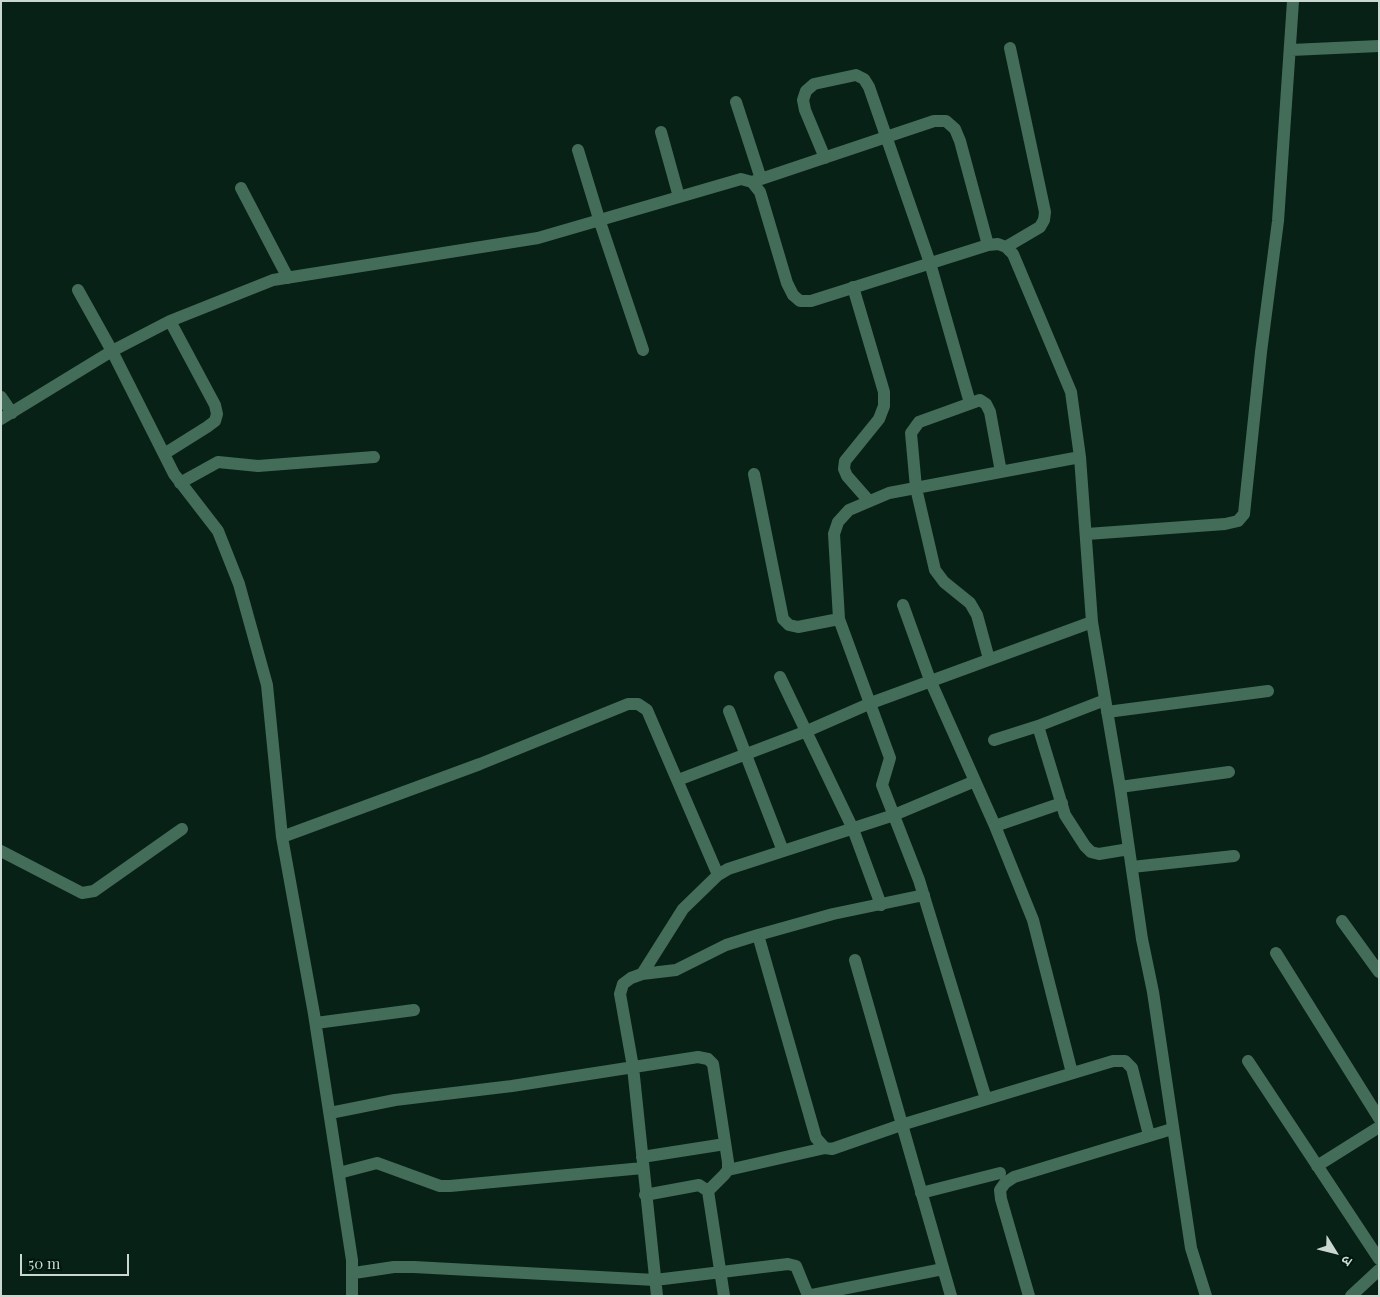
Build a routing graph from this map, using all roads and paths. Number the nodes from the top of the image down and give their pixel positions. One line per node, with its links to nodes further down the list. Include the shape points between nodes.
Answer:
1 (1293, 1): 4 (street)
2 (1379, 46): 4 (street)
3 (1010, 48): 15 (street, via 1045,212 1040,227)
4 (1291, 50): 34 (street, via 1278,221 1244,514 1238,521 1225,524)
5 (736, 102): 10 (street)
6 (660, 132): 12 (street)
7 (886, 136): 9 (street); 9 (street, via 864,79 856,76 814,84 806,91 803,100); 14 (street, via 934,120 946,121 955,129); 16 (street)
8 (578, 150): 13 (street)
9 (825, 158): 10 (street)
10 (757, 181): 12 (street, via 741,179); 18 (street, via 793,295 800,301 811,301)
11 (241, 188): 17 (street)
12 (679, 198): 13 (street)
13 (600, 222): 17 (street, via 538,238); 21 (street)
14 (988, 245): 15 (street); 16 (street)
15 (1006, 247): 28 (street, via 1013,254 1071,392)
16 (930, 263): 18 (street); 24 (street)
17 (288, 278): 20 (street, via 258,286)
18 (853, 288): 33 (street, via 884,392 884,406 878,419 845,461 847,476)
19 (78, 290): 22 (street)
20 (170, 321): 22 (street); 26 (street, via 217,414 215,421)
21 (642, 350)
22 (112, 352): 25 (street); 26 (street)
23 (1, 397): 25 (street)
24 (970, 403): 29 (street, via 980,400 990,412); 32 (street, via 918,422 911,434)
25 (7, 416)
26 (164, 454): 31 (street)
27 (374, 457): 31 (street, via 258,466 218,462)
28 (1080, 457): 29 (street); 34 (street)
29 (1001, 472): 32 (street)
30 (754, 474): 36 (street, via 783,619 798,627)
31 (180, 483): 58 (street, via 218,532 239,584 267,685)
32 (916, 488): 33 (street); 38 (street, via 935,570 944,582 970,603 977,615)
33 (869, 501): 36 (street, via 849,510 838,522 834,534)
34 (1087, 534): 37 (street)
35 (904, 605): 40 (street)
36 (839, 618): 42 (street)
37 (1092, 622): 38 (street); 43 (street)
38 (989, 659): 40 (street)
39 (780, 677): 46 (street)
40 (930, 680): 42 (street); 51 (street)
41 (1268, 691): 43 (street)
42 (870, 703): 46 (street); 54 (street, via 890,758 882,785)
43 (1106, 706): 45 (street); 52 (street)
44 (729, 711): 48 (street)
45 (1038, 726): 47 (street); 53 (street)
46 (807, 731): 48 (street); 57 (street)
47 (994, 740)
48 (745, 755): 50 (street); 61 (street)
49 (1229, 772): 52 (street)
50 (678, 780): 58 (street, via 647,710 638,704 628,704 480,764); 64 (street)
51 (975, 781): 54 (street); 55 (street)
52 (1120, 787): 59 (street)
53 (1062, 803): 55 (street); 59 (street, via 1065,815 1091,852 1099,854)
54 (894, 815): 57 (street); 65 (street)
55 (995, 826): 77 (street, via 1038,935)
56 (182, 829): 60 (street, via 94,891 82,893)
57 (853, 829): 61 (street); 66 (street)
58 (282, 837): 74 (street)
59 (1129, 849): 63 (street)
60 (1, 851)
61 (783, 851): 64 (street)
62 (1234, 856): 63 (street)
63 (1132, 867): 83 (street)
64 (718, 875): 72 (street, via 683,909)
65 (924, 895): 66 (street); 78 (street)
66 (881, 904): 68 (street)
67 (1342, 921): 71 (street)
68 (758, 935): 72 (street, via 726,945 676,970); 86 (street, via 816,1138)
69 (1276, 953): 80 (street)
70 (855, 960): 81 (street)
71 (1379, 972)
72 (642, 974): 76 (street, via 623,984 620,994)
73 (414, 1010): 74 (street)
74 (316, 1022): 79 (street)
75 (1248, 1061): 88 (street)
76 (633, 1067): 79 (street, via 395,1100); 85 (street, via 698,1057 708,1059 713,1064); 87 (street)
77 (1072, 1073): 78 (street); 84 (street, via 1113,1061 1125,1061 1132,1068)
78 (986, 1099): 81 (street)
79 (330, 1113): 90 (street)
80 (1379, 1118)
81 (901, 1125): 86 (street, via 832,1149); 93 (street)
82 (1379, 1127): 88 (street)
83 (1172, 1129): 84 (street); 106 (street, via 1191,1248)
84 (1149, 1136): 105 (street, via 1014,1177 1005,1183 1000,1190 1002,1200)
85 (725, 1144): 87 (street); 89 (street)
86 (825, 1148): 89 (street)
87 (642, 1163): 90 (street, via 450,1186 440,1186 377,1163); 94 (street)
88 (1317, 1166): 95 (street)
89 (728, 1170): 92 (street)
90 (339, 1172): 99 (street)
91 (1000, 1173): 93 (street)
92 (708, 1191): 94 (street, via 699,1185); 98 (street)
93 (921, 1193): 96 (street)
94 (645, 1195): 100 (street)
95 (1379, 1259)
96 (943, 1269): 98 (street, via 812,1295 807,1293 796,1266 788,1264); 104 (street)
97 (1379, 1270): 107 (street)
98 (720, 1272): 100 (street); 103 (street)
99 (354, 1273): 100 (street, via 414,1267); 101 (street)
100 (655, 1280): 102 (street)
101 (352, 1296)
102 (657, 1296)
103 (724, 1296)
104 (951, 1296)
105 (1029, 1296)
106 (1206, 1296)
107 (1351, 1296)

